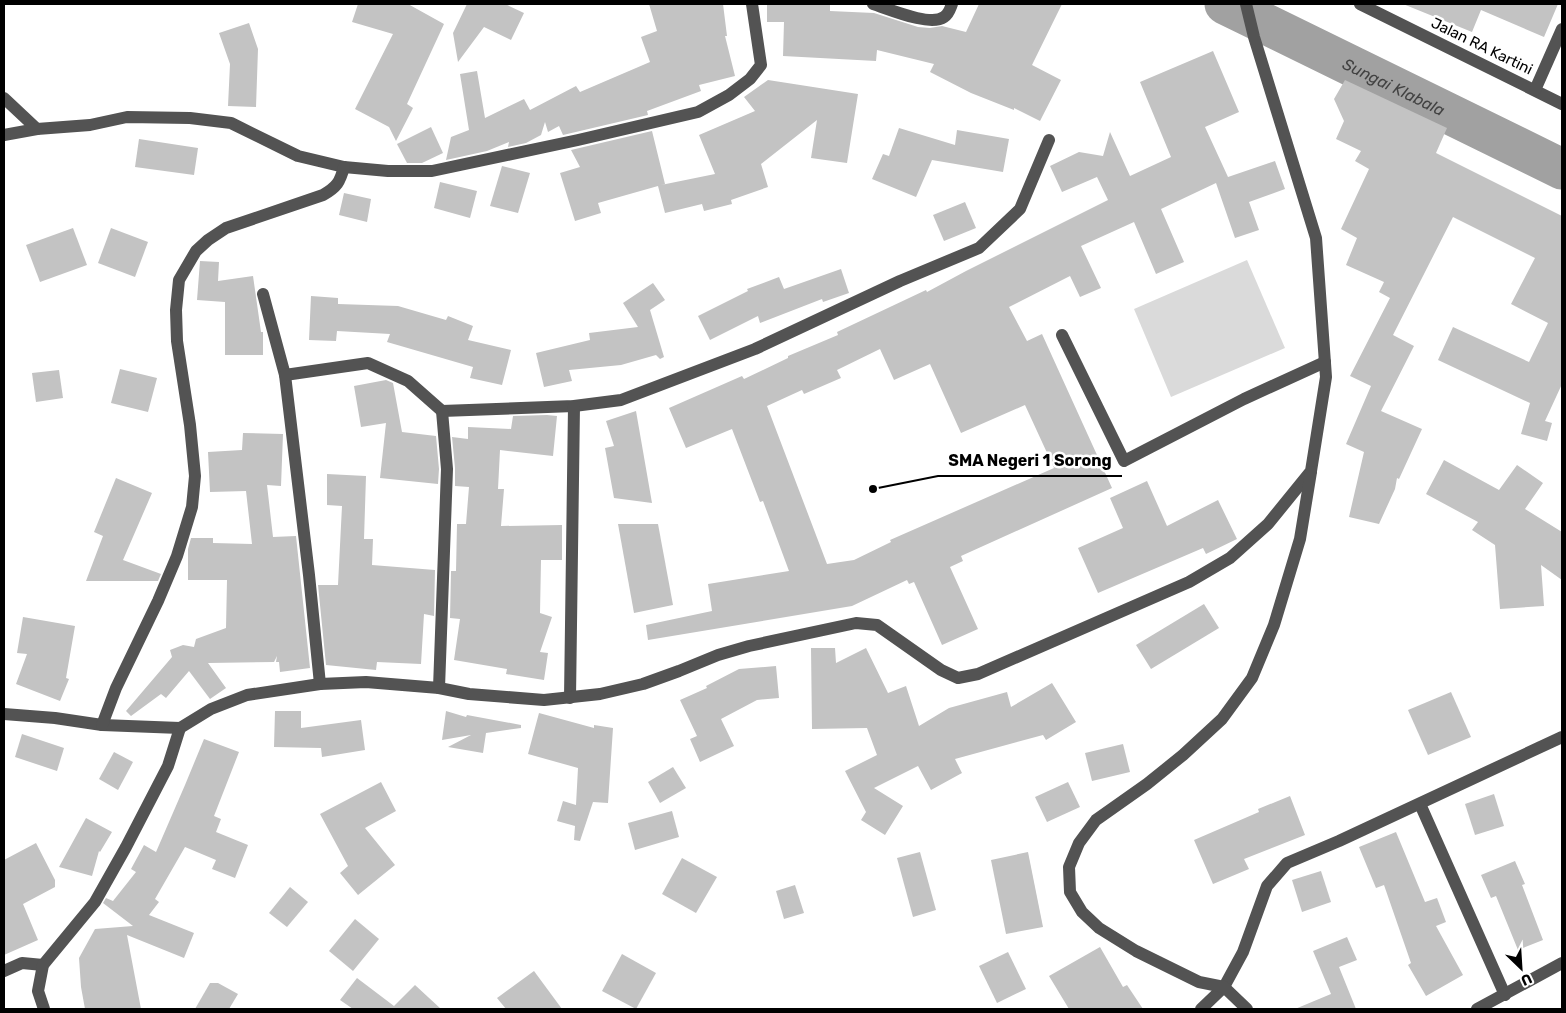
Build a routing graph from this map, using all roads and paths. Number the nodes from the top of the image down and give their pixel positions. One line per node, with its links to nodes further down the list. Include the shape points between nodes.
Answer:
1 (752, 4): 13 (street, via 761,65 730,95 698,112 432,170 388,172)
2 (873, 4): 3 (street, via 932,20 942,19)
3 (952, 4)
4 (1246, 4): 16 (street, via 1316,238)
5 (1360, 4): 7 (street, Jalan RA Kartini)
6 (1562, 29): 7 (street)
7 (1535, 90): 9 (street, Jalan RA Kartini)
8 (4, 98): 10 (street)
9 (1562, 104)
10 (37, 129): 11 (street); 13 (street, via 127,118 190,118 231,123 298,156)
11 (4, 135)
12 (1049, 140): 18 (street, via 1020,209 979,248 755,349 621,400)
13 (344, 167): 25 (street, via 334,189 323,195 226,228 208,240 196,251 179,280 177,341 195,476 192,507 177,556)
14 (263, 294): 17 (street)
15 (1062, 335): 16 (street, via 1124,461 1244,399)
16 (1326, 362): 20 (street)
17 (285, 375): 19 (street, via 368,363 408,381); 21 (street)
18 (574, 406): 19 (street); 23 (street)
19 (442, 411): 22 (street, via 446,469)
20 (1311, 471): 23 (street, via 1268,524 1230,558 1189,582 978,674 958,678 941,670 877,625 856,624 749,646 643,684); 32 (street, via 1300,539 1274,625 1252,678 1222,719 1183,755 1096,820 1079,843 1069,867 1070,892 1082,912 1099,928 1136,951 1199,982)
21 (320, 684): 22 (street, via 366,682); 26 (street, via 247,695 211,709)
22 (439, 688): 23 (street, via 469,694 544,700)
23 (570, 698)
24 (4, 714): 25 (street)
25 (102, 725): 26 (street)
26 (180, 728): 30 (street, via 168,766 95,902)
27 (1562, 737): 28 (street)
28 (1420, 804): 32 (street, via 1287,863 1267,886 1243,952); 33 (street)
29 (1562, 963): 33 (street)
30 (43, 965): 31 (street, via 22,963); 34 (street, via 38,991)
31 (4, 971)
32 (1224, 987): 35 (street); 36 (street)
33 (1505, 995): 37 (street)
34 (44, 1009)
35 (1201, 1009)
36 (1247, 1009)
37 (1477, 1009)

